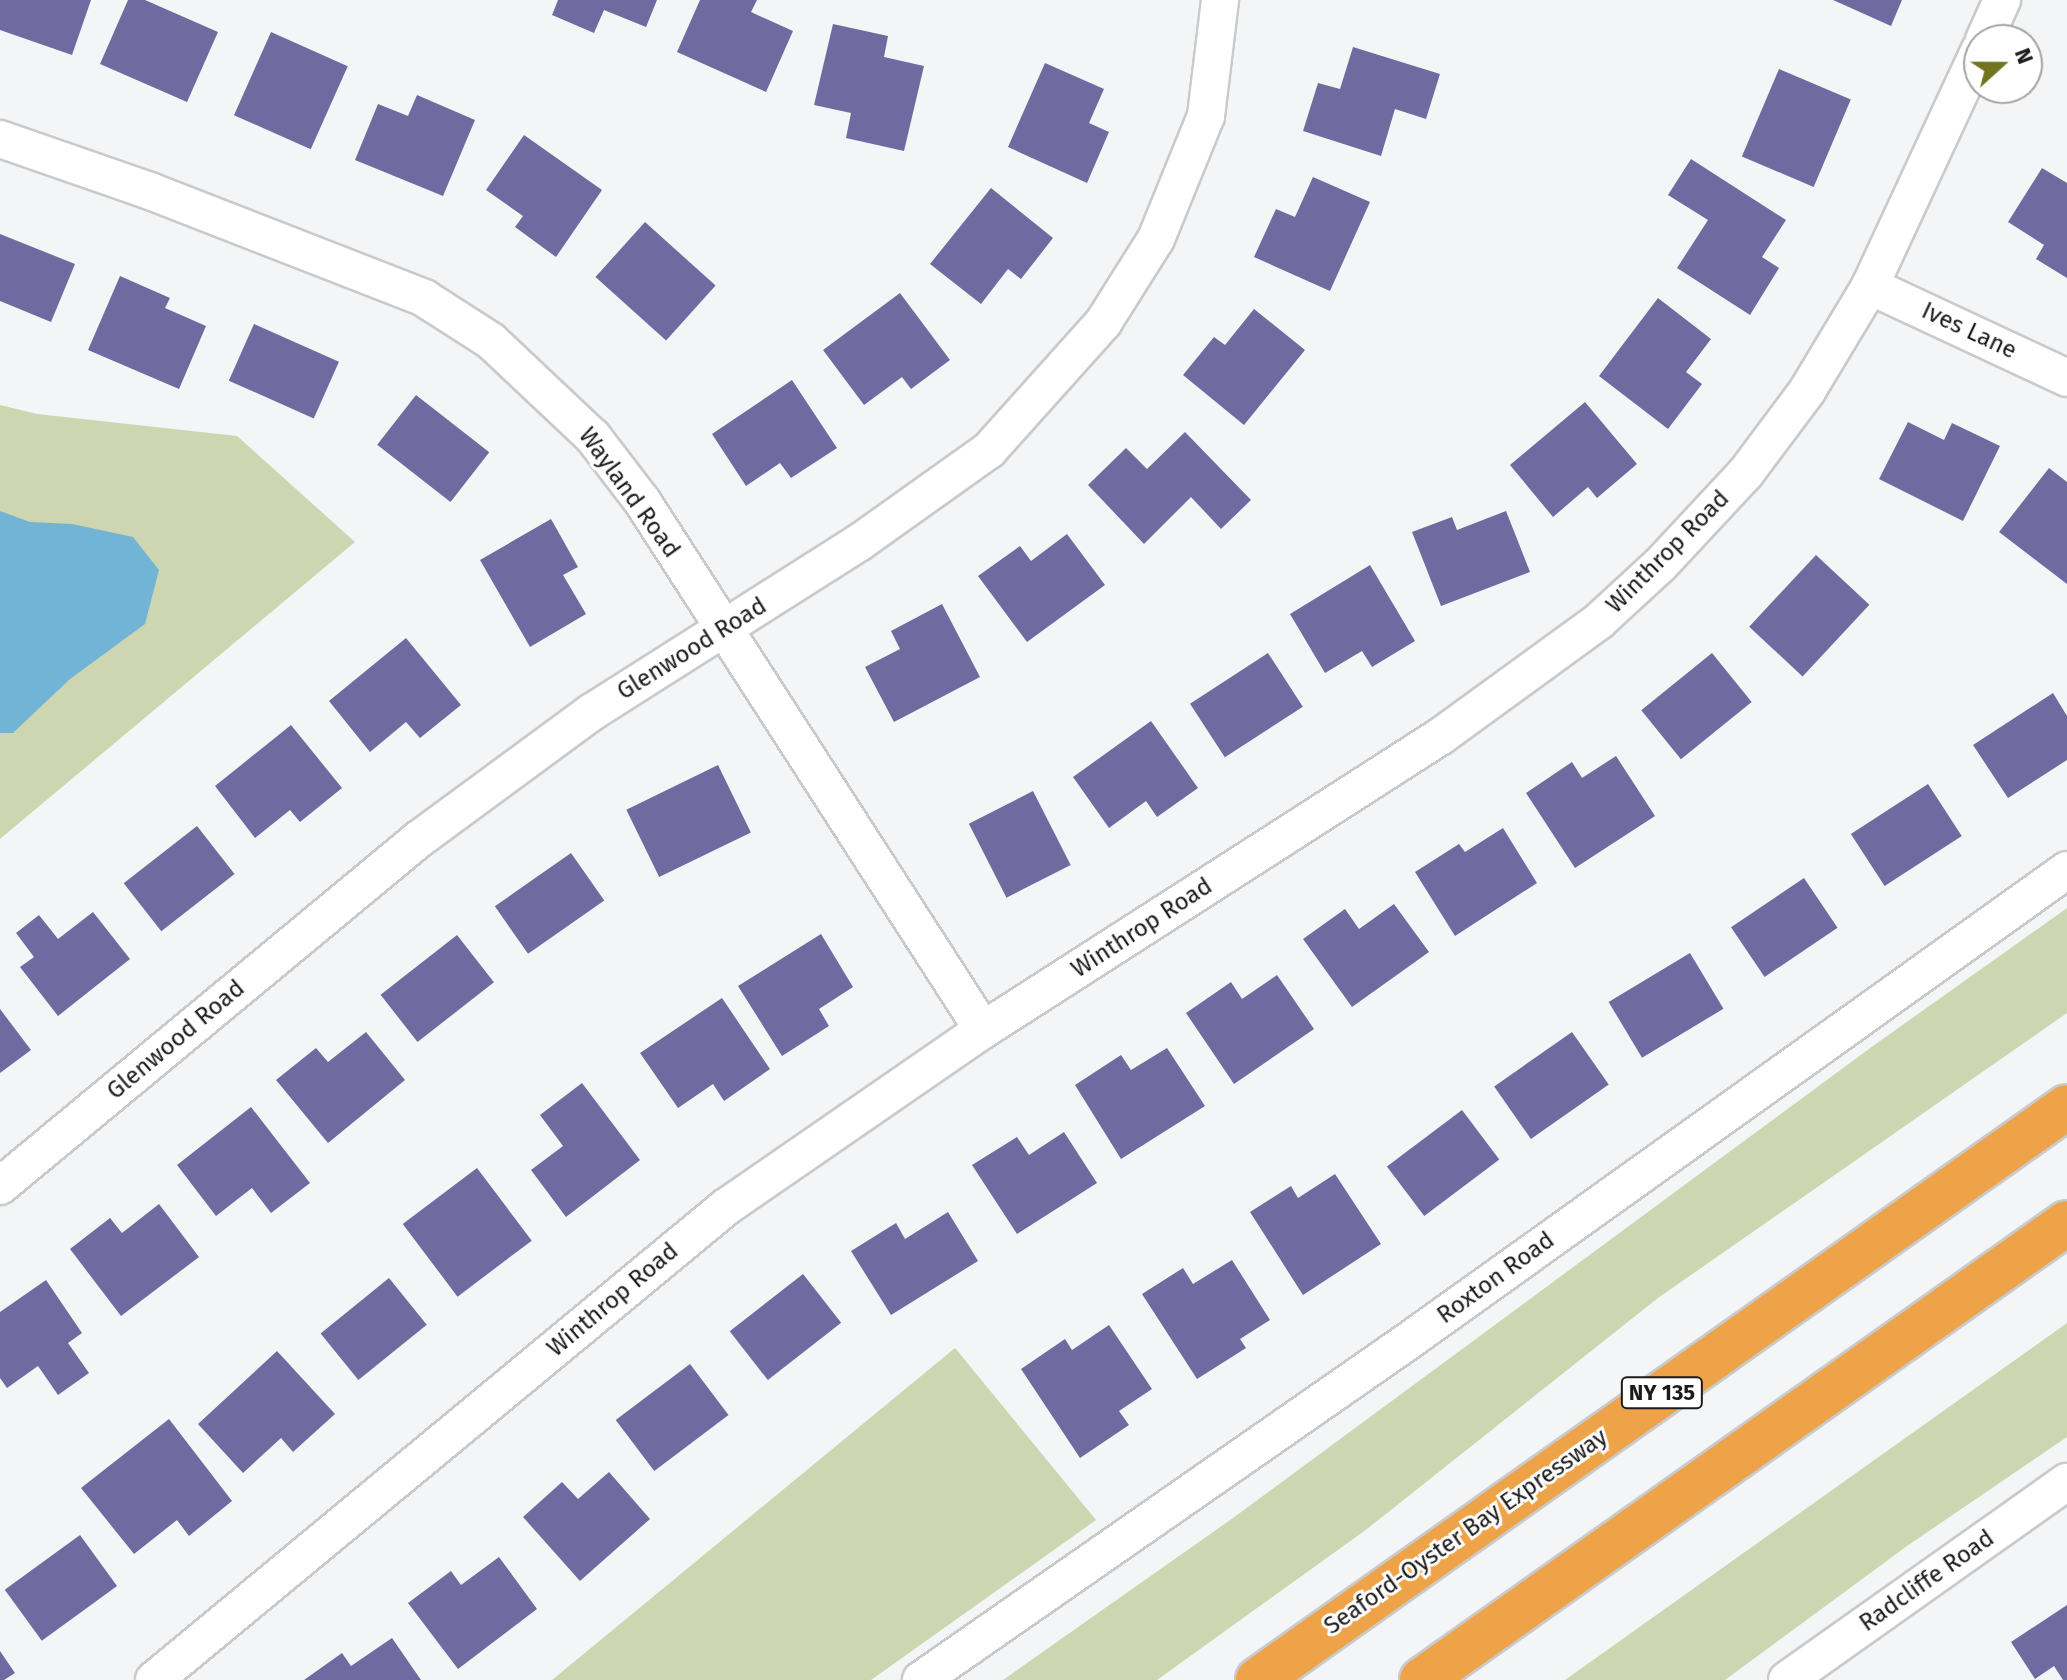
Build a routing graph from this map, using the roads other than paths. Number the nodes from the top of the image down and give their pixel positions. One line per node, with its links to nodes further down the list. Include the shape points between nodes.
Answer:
1 (1220, 0): 8 (street, Glenwood Road, via 1206,116 1193,154 1156,239 1103,323 989,450 860,542)
2 (2002, 0): 3 (street)
3 (1991, 24)
4 (1963, 85): 6 (street, Winthrop Road)
5 (0, 139): 8 (street, Wayland Road, via 424,298 491,341 593,437 642,501)
6 (1870, 286): 7 (street, Ives Lane); 10 (street, Winthrop Road, via 1807,391 1745,474 1599,621 1441,736)
7 (2067, 378)
8 (723, 629): 10 (street, Wayland Road); 12 (street, Glenwood Road, via 592,712 419,839)
9 (2067, 870): 16 (street, Roxton Road, via 1407,1342)
10 (983, 1030): 15 (street, Winthrop Road, via 726,1207)
11 (2067, 1107): 17 (highway, Seaford-Oyster Bay Expressway / NY 135)
12 (0, 1186)
13 (2067, 1223): 18 (highway)
14 (2067, 1482): 19 (street, Radcliffe Road)
15 (154, 1680)
16 (921, 1680)
17 (1258, 1680)
18 (1422, 1680)
19 (1787, 1680)

